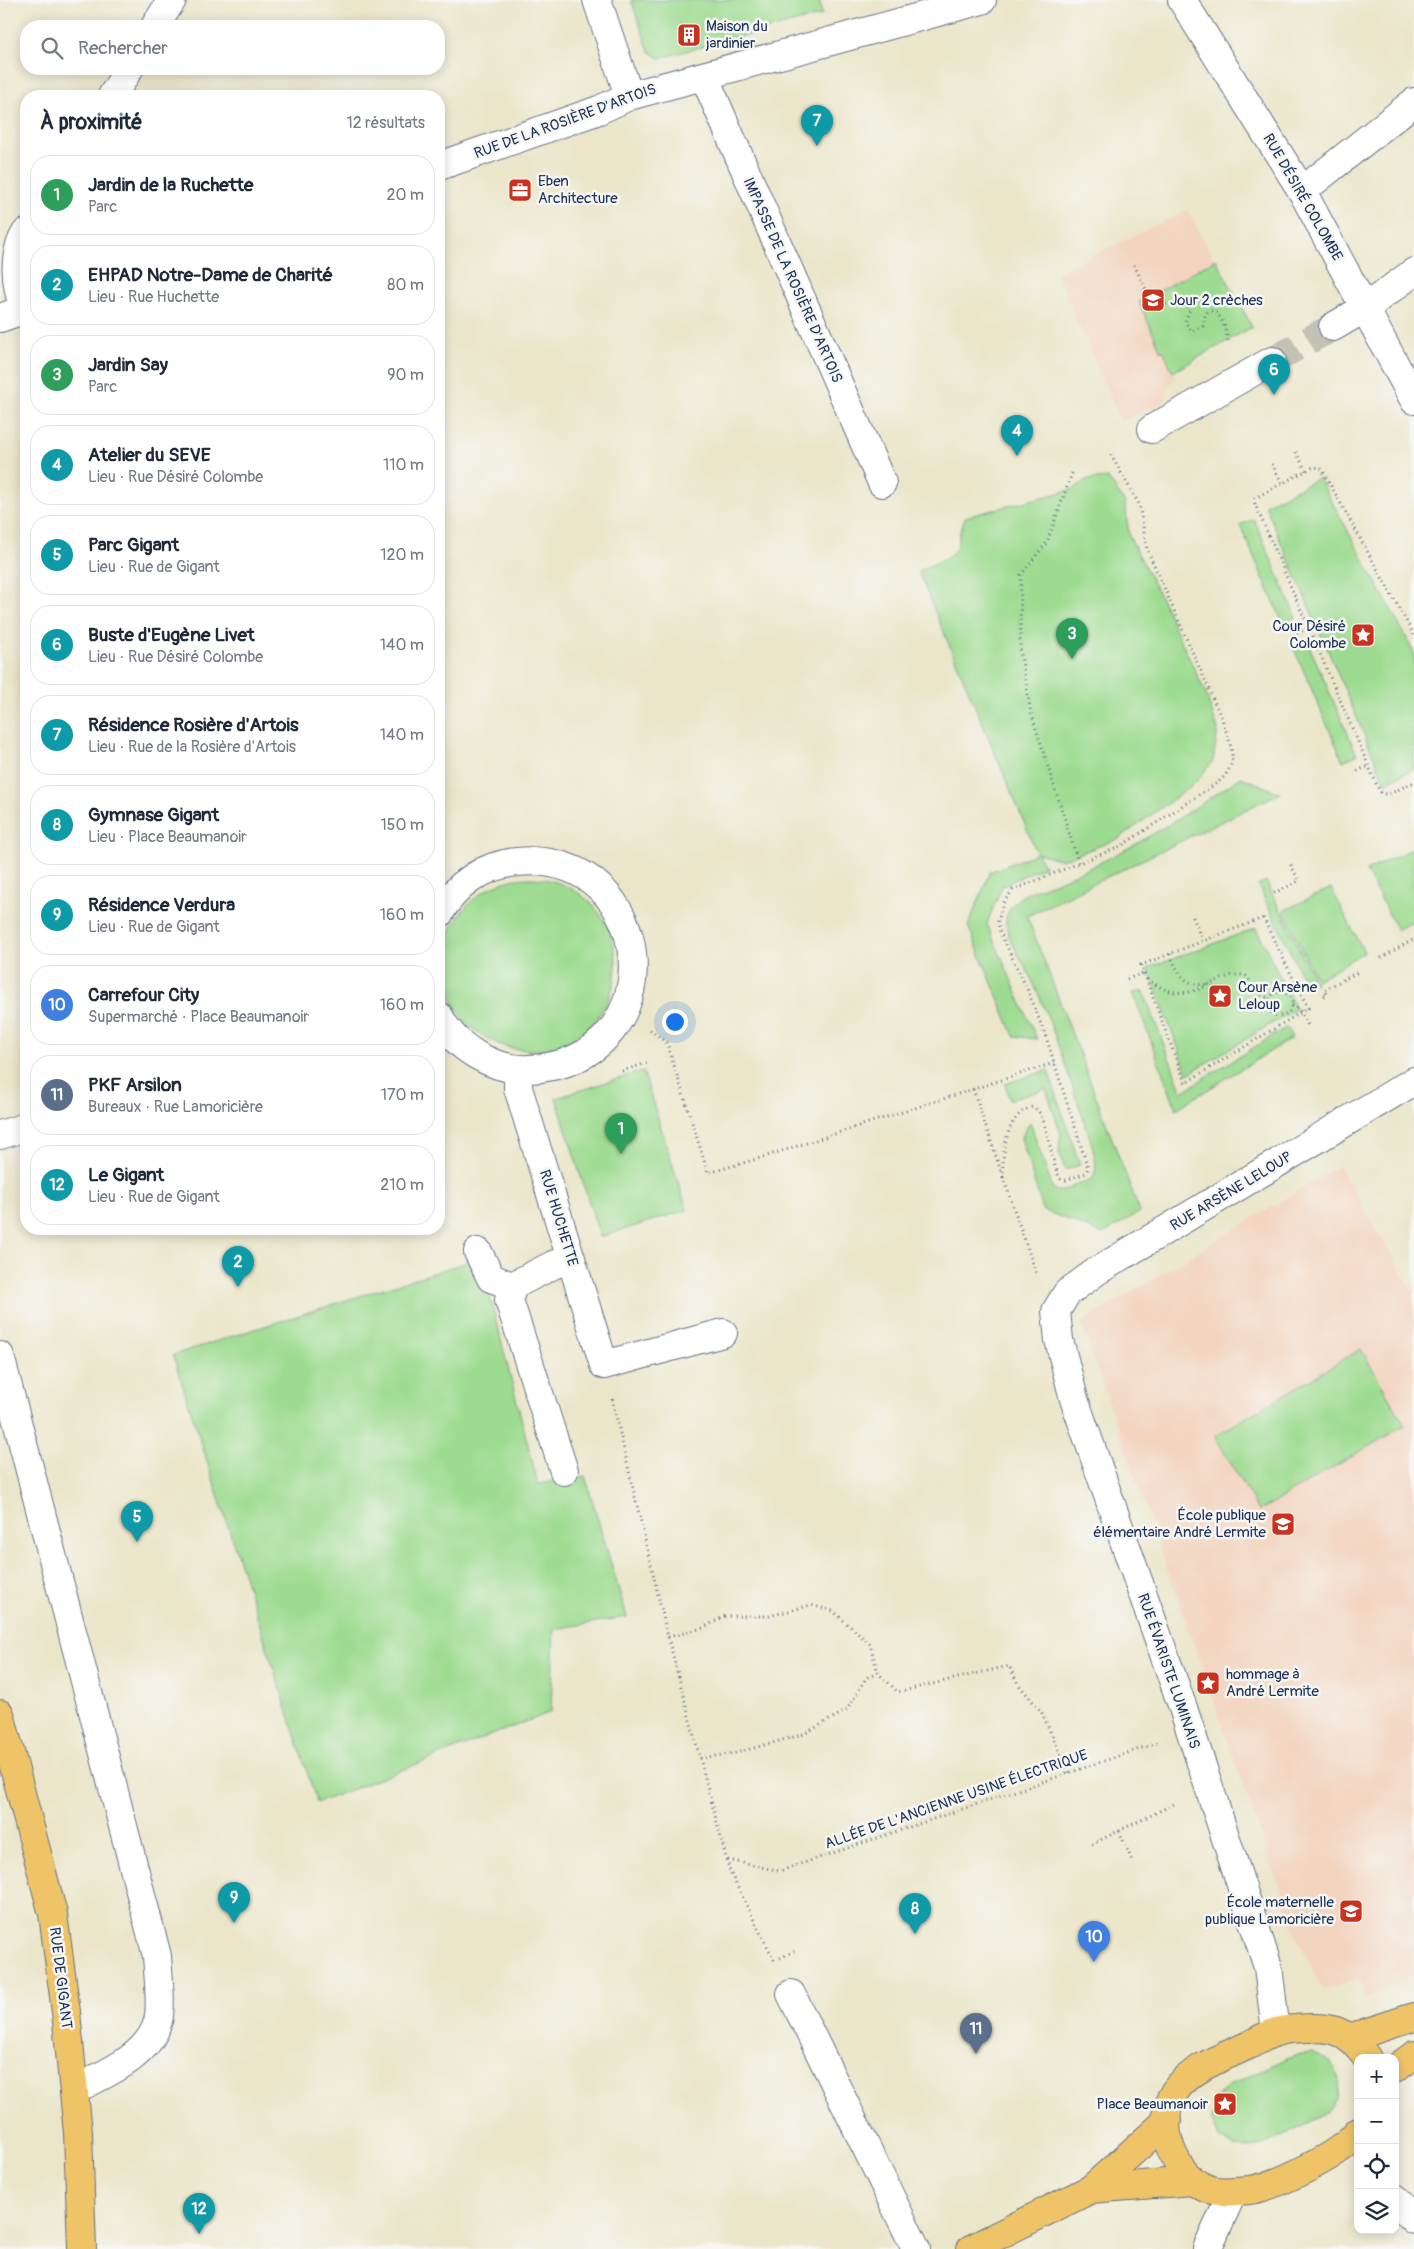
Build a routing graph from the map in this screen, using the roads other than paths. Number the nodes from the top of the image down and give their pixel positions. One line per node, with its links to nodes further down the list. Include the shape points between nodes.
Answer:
1 (172, 0): 5 (street)
2 (597, 0): 9 (street)
3 (982, 0): 7 (street, RUE DE LA ROSIÈRE D'ARTOIS)
4 (1182, 0): 12 (street, RUE DÉSIRÉ COLOMBE)
5 (159, 20)
6 (125, 75): 8 (street)
7 (704, 76): 9 (street, RUE DE LA ROSIÈRE D'ARTOIS); 21 (street, IMPASSE DE LA ROSIÈRE D'ARTOIS)
8 (116, 90)
9 (629, 96): 11 (street, RUE DE LA ROSIÈRE D'ARTOIS, via 599,110)
10 (1414, 102): 12 (street)
11 (445, 164)
12 (1302, 191): 15 (street, RUE DÉSIRÉ COLOMBE)
13 (20, 248): 16 (street, via 16,276)
14 (1414, 272): 15 (street)
15 (1365, 308): 17 (street); 19 (street, RUE DÉSIRÉ COLOMBE)
16 (17, 312)
17 (1334, 327)
18 (1272, 361): 20 (street)
19 (1414, 400)
20 (1152, 429)
21 (882, 483)
22 (445, 902): 24 (street, via 472,877 502,863 536,860 569,868 598,885 620,912 632,943 634,978 624,1010 606,1037 580,1057 551,1068)
23 (445, 1026): 24 (street, via 463,1046 489,1062)
24 (518, 1070): 29 (street, RUE HUCHETTE, via 518,1088)
25 (1414, 1081): 31 (street, RUE ARSÈNE LELOUP, via 1097,1271 1067,1293)
26 (20, 1129): 27 (street)
27 (0, 1136)
28 (478, 1252): 30 (street, via 491,1278)
29 (571, 1258): 30 (street); 32 (street, RUE HUCHETTE, via 604,1365)
30 (512, 1286): 34 (street, via 508,1300)
31 (1056, 1311): 38 (street, RUE ÉVARISTE LUMINAIS, via 1059,1340 1074,1399 1190,1731 1268,1968)
32 (723, 1332)
33 (0, 1356): 42 (street, via 157,1956 158,2020 144,2048)
34 (564, 1471)
35 (0, 1714): 42 (main road, RUE DE GIGANT, via 53,1914)
36 (791, 1994): 51 (street)
37 (1414, 2018): 39 (main road)
38 (1276, 2032): 39 (main road, via 1313,2028 1336,2030); 43 (main road, via 1199,2069 1184,2080 1174,2092)
39 (1358, 2048)
40 (1414, 2055): 41 (main road)
41 (1399, 2066)
42 (74, 2090): 50 (main road, RUE DE GIGANT)
43 (1167, 2121): 45 (main road, via 1167,2140 1176,2162); 46 (main road)
44 (1354, 2142): 47 (main road, via 1283,2180)
45 (1192, 2181): 46 (main road); 47 (main road, via 1212,2190)
46 (1091, 2189): 52 (main road)
47 (1233, 2192): 53 (street)
48 (1399, 2203): 49 (street)
49 (1414, 2220)
50 (82, 2249)
51 (916, 2249)
52 (971, 2249)
53 (1207, 2249)

